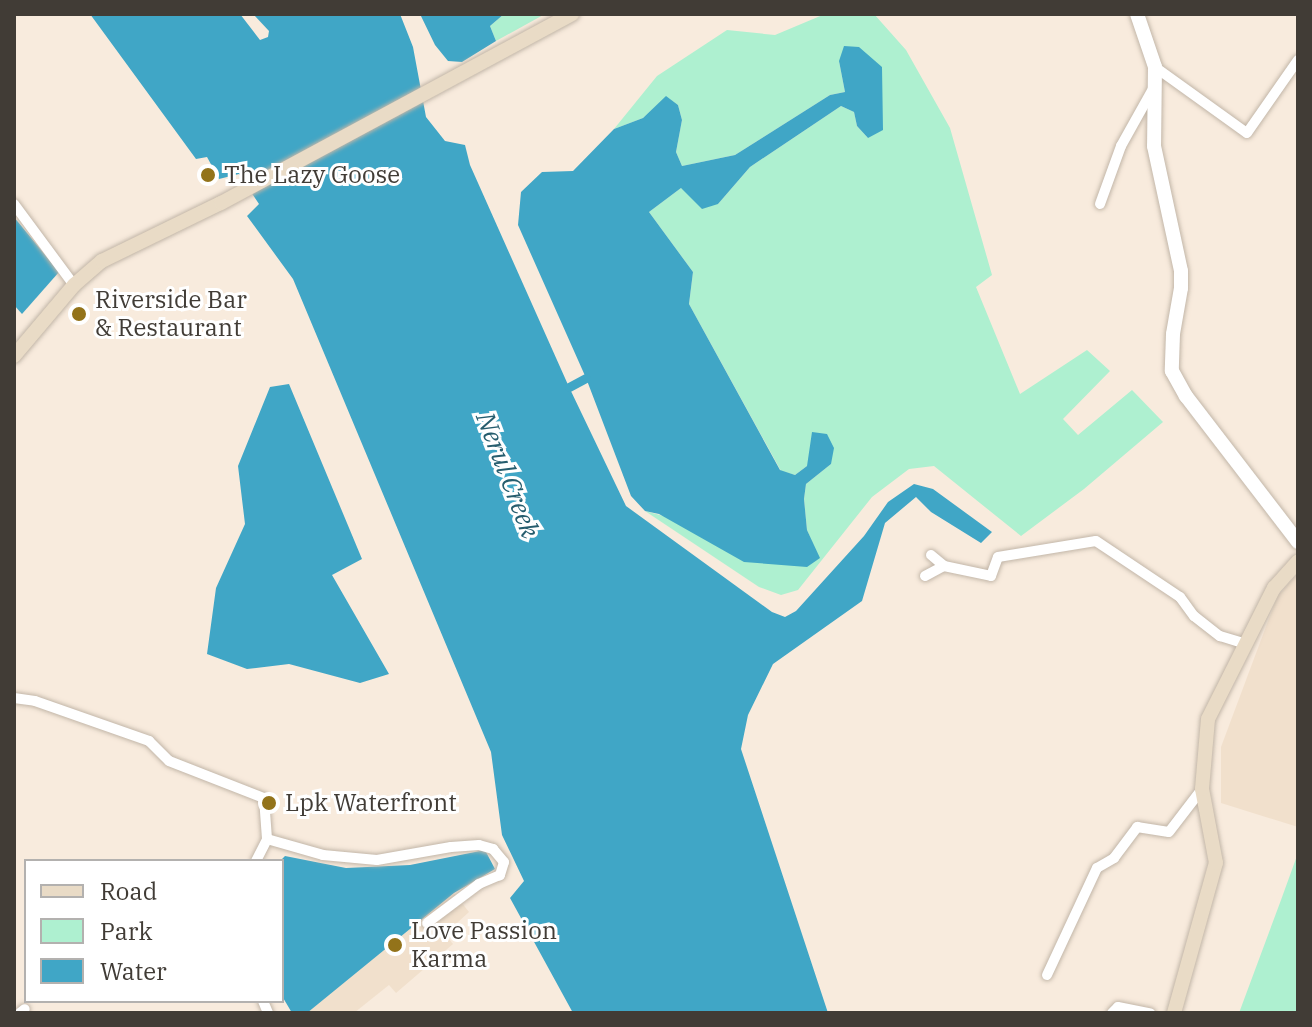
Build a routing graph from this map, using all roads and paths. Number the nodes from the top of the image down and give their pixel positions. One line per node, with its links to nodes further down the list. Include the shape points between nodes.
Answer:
1 (572, 14): 7 (main road, via 221,203 102,261)
2 (1137, 14): 4 (street)
3 (1298, 60): 4 (street, via 1247,133)
4 (1156, 74): 6 (street); 9 (street, via 1154,146 1181,271 1172,371)
5 (14, 204): 7 (street)
6 (1100, 204)
7 (74, 285): 8 (main road)
8 (14, 356)
9 (1298, 542)
10 (931, 555): 12 (street)
11 (1298, 561): 14 (main road, via 1274,588)
12 (944, 566): 13 (street); 14 (street, via 991,576 998,557 1096,541 1180,597 1220,636)
13 (925, 576)
14 (1246, 644): 16 (main road, via 1208,719)
15 (14, 698): 17 (street, via 149,741 169,761 264,798)
16 (1202, 789): 20 (street, via 1169,832 1137,827 1114,858 1097,868); 23 (main road, via 1216,863)
17 (267, 839): 18 (street); 19 (street, via 323,855 377,860 451,847 493,849 504,862 500,875 479,884)
18 (257, 859)
19 (427, 923)
20 (1047, 975)
21 (1112, 1013): 22 (street, via 1118,1007)
22 (1150, 1013)
23 (1174, 1013)

